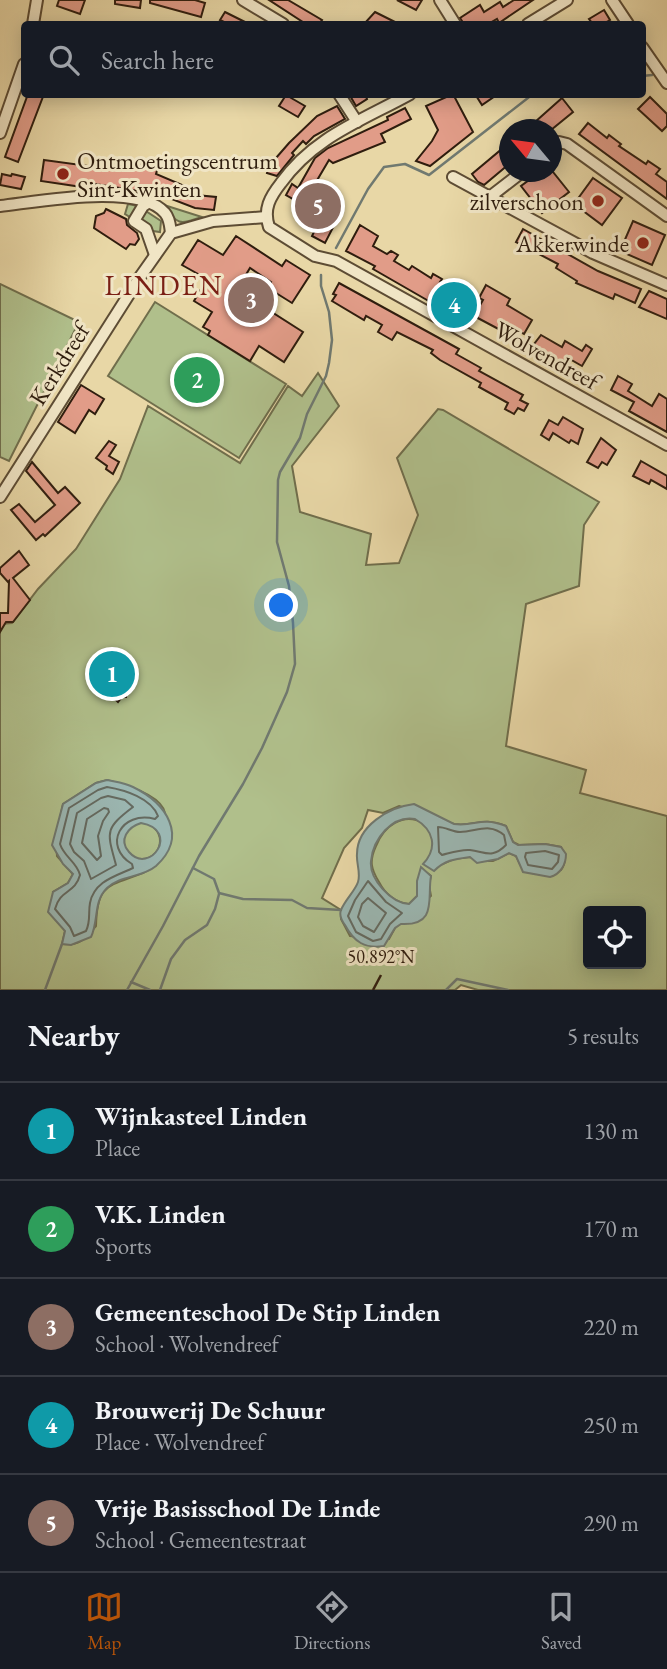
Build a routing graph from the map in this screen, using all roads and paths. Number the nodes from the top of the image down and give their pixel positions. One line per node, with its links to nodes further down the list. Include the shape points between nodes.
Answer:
1 (37, 0): 6 (street)
2 (243, 0): 7 (street)
3 (440, 0): 8 (street)
4 (567, 0): 9 (street)
5 (612, 0): 10 (street)
6 (34, 21)
7 (278, 21)
8 (453, 21)
9 (533, 21)
10 (626, 21)
11 (646, 53): 13 (street)
12 (21, 72): 17 (street)
13 (667, 83)
14 (342, 98): 16 (street)
15 (402, 98): 16 (street)
16 (357, 122): 25 (street, via 301,158 276,190)
17 (0, 132)
18 (562, 143): 24 (street)
19 (453, 177): 21 (street)
20 (509, 182): 21 (street)
21 (491, 196): 28 (street, via 593,253)
22 (149, 202): 23 (street, via 106,195); 26 (street, via 169,219); 27 (street, via 134,221 146,229)
23 (0, 206)
24 (667, 216)
25 (262, 218): 26 (street, via 213,221); 29 (street, Wolvendreef, via 274,233 315,256 336,261)
26 (172, 233): 27 (street, Kerkdreef)
27 (155, 256): 30 (street, Kerkdreef)
28 (667, 285)
29 (667, 445)
30 (0, 497)

